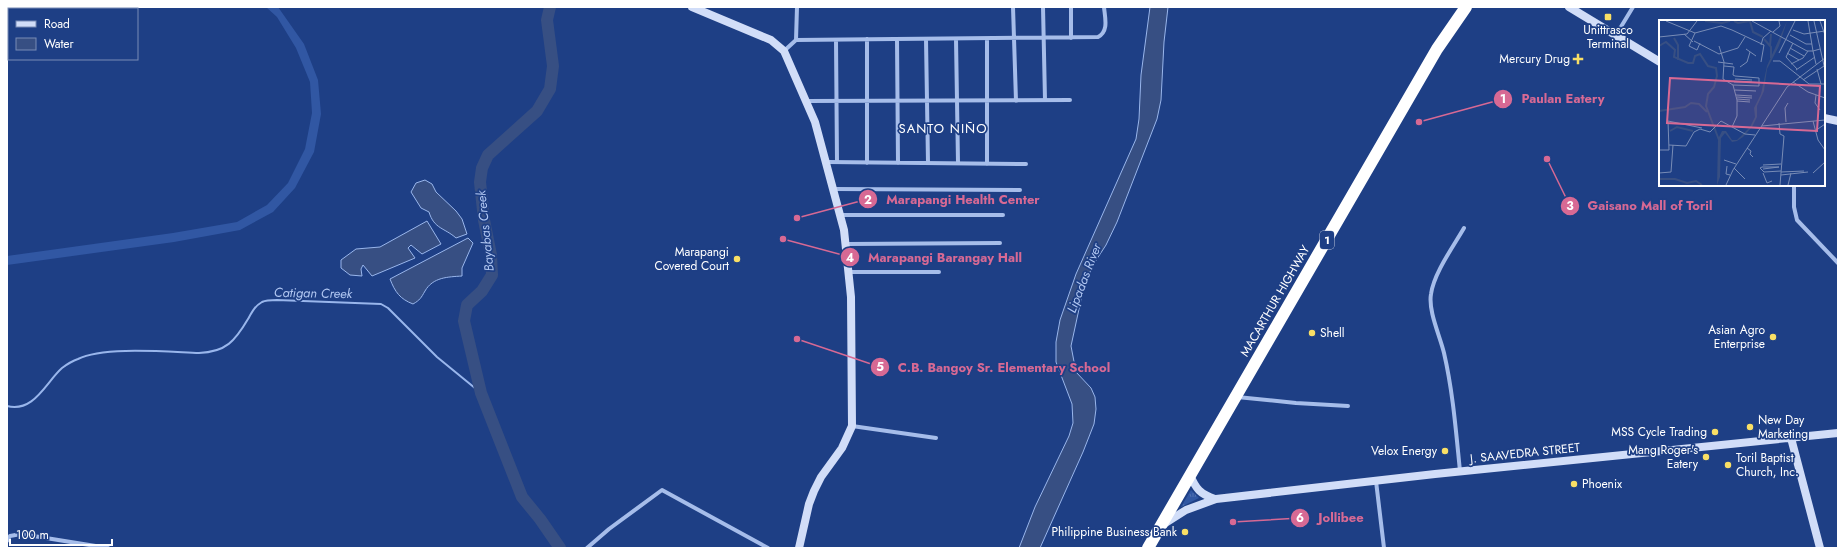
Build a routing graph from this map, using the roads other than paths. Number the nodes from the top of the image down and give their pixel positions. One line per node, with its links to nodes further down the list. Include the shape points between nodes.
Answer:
1 (692, 7): 21 (street, via 771,40)
2 (796, 7): 19 (street)
3 (1013, 7): 12 (street)
4 (1043, 7): 13 (street)
5 (1071, 7): 14 (street)
6 (1104, 7): 14 (street, via 1105,25 1102,35)
7 (1466, 7): 54 (highway, MACARTHUR HIGHWAY / 1, via 1433,54)
8 (1569, 7): 10 (street)
9 (1633, 7): 10 (street)
10 (1616, 35): 22 (street)
11 (987, 38): 12 (street); 18 (street); 31 (street)
12 (1014, 38): 13 (street); 32 (street)
13 (1043, 38): 14 (street); 23 (street)
14 (1072, 38)
15 (867, 39): 16 (street); 20 (street); 27 (street)
16 (897, 39): 17 (street); 28 (street)
17 (926, 39): 18 (street); 29 (street)
18 (956, 39): 30 (street)
19 (796, 40): 20 (street); 21 (street)
20 (836, 40): 26 (street)
21 (784, 50): 25 (street)
22 (1659, 61)
23 (1045, 100): 24 (street); 32 (street)
24 (1070, 100)
25 (807, 101): 26 (street); 35 (street)
26 (837, 101): 27 (street); 36 (street)
27 (867, 101): 28 (street); 37 (street)
28 (897, 101): 29 (street); 38 (street)
29 (927, 101): 30 (street); 39 (street)
30 (957, 101): 31 (street); 40 (street)
31 (987, 101): 32 (street); 41 (street)
32 (1016, 101)
33 (1825, 118): 34 (street)
34 (1838, 121)
35 (828, 162): 36 (street); 44 (street)
36 (837, 162): 37 (street)
37 (867, 162): 38 (street)
38 (898, 163): 39 (street)
39 (928, 163): 40 (street)
40 (958, 163): 41 (street)
41 (987, 164): 42 (street)
42 (1026, 164)
43 (1794, 186): 51 (street, via 1797,220)
44 (834, 189): 45 (street); 46 (street)
45 (1020, 190)
46 (841, 215): 47 (street); 50 (street)
47 (1003, 216)
48 (1464, 228): 60 (street, via 1430,294 1453,403)
49 (1000, 243): 50 (street)
50 (847, 244): 52 (street)
51 (1838, 263)
52 (850, 272): 53 (street); 56 (street)
53 (939, 272)
54 (1236, 397): 55 (street); 61 (highway, MACARTHUR HIGHWAY / 1)
55 (1348, 406)
56 (852, 426): 58 (street); 69 (street, via 842,448 814,491)
57 (1838, 433): 59 (street, J. SAAVEDRA STREET)
58 (936, 438)
59 (1791, 438): 60 (street, J. SAAVEDRA STREET); 72 (street)
60 (1460, 472): 62 (street, J. SAAVEDRA STREET)
61 (1190, 475): 63 (street, via 1203,495); 64 (highway, MACARTHUR HIGHWAY / 1)
62 (1376, 481): 63 (street, J. SAAVEDRA STREET); 71 (street)
63 (1216, 500): 64 (street, J. SAAVEDRA STREET, via 1186,510)
64 (1160, 526): 70 (highway, MACARTHUR HIGHWAY / 1)
65 (7, 541): 66 (street, via 10,536 21,534)
66 (108, 548)
67 (587, 548): 68 (street, via 662,490)
68 (768, 548)
69 (799, 548)
70 (1148, 548)
71 (1384, 548)
72 (1820, 548)

